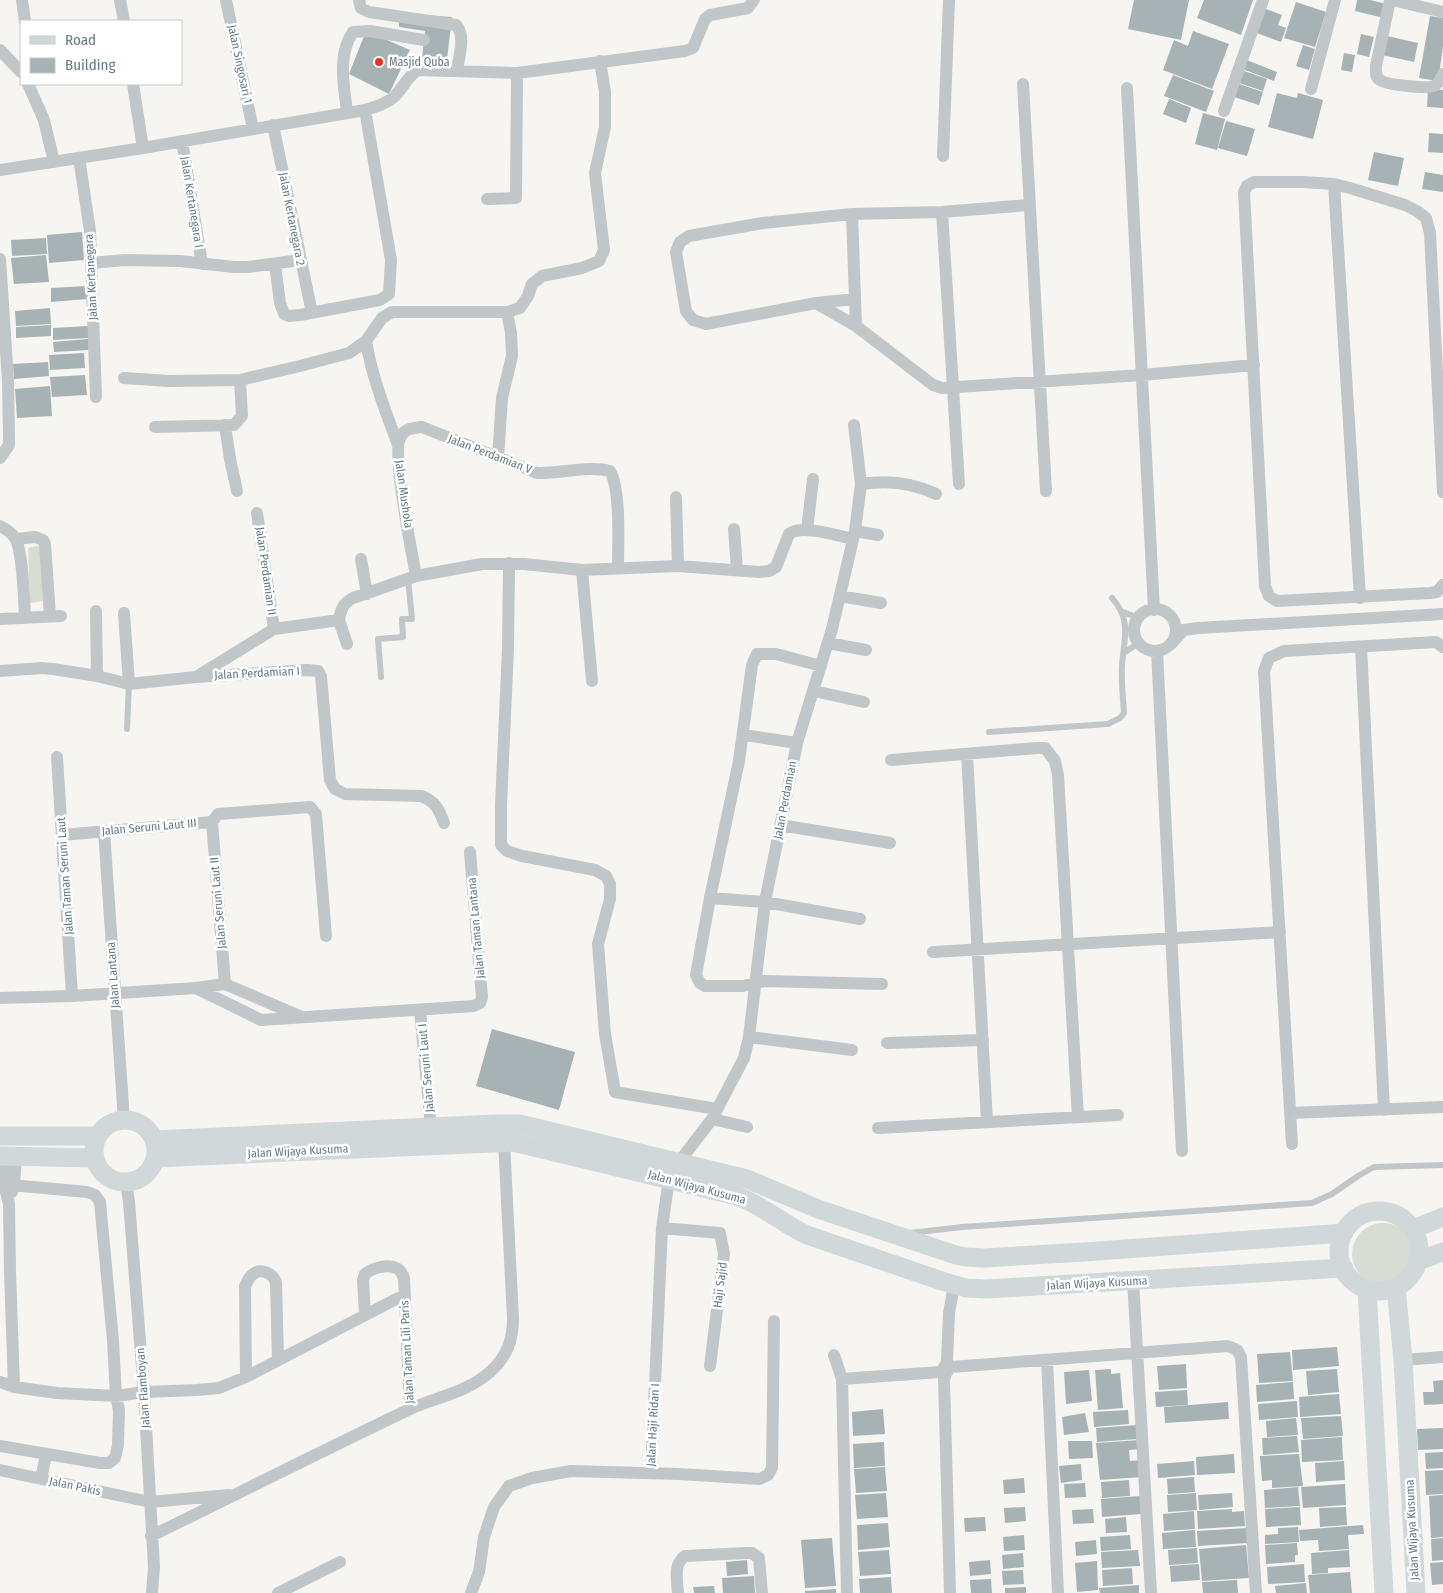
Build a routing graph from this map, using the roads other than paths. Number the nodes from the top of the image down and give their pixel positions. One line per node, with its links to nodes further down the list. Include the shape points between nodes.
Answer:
1 (22, 0): 11 (street)
2 (120, 0): 12 (street)
3 (226, 0): 29 (street, Jalan Singosari 1)
4 (358, 0): 16 (street, via 361,8 369,12 456,25 461,36)
5 (754, 0): 15 (street, via 748,8 710,15 705,19 693,48)
6 (949, 0): 32 (street)
7 (1263, 0): 26 (street)
8 (1335, 0): 24 (street)
9 (1391, 0): 10 (street); 19 (street, via 1376,66 1380,80 1427,87 1440,82)
10 (1443, 12)
11 (25, 20)
12 (124, 20)
13 (424, 40): 27 (street, via 370,31 353,32 346,45 343,64)
14 (0, 50): 17 (street)
15 (600, 61): 18 (street); 49 (street, via 605,92 605,127 595,173 604,250 599,261 542,276 532,284 520,308)
16 (457, 70): 18 (street); 25 (street, via 418,70 393,97)
17 (20, 71)
18 (517, 73): 37 (street, via 516,198)
19 (1443, 74)
20 (1023, 84): 38 (street)
21 (28, 85): 34 (street, via 44,120)
22 (134, 85): 31 (street)
23 (1127, 88): 54 (street)
24 (1311, 89)
25 (365, 110): 27 (street); 50 (street, via 392,260 389,294 380,300)
26 (1224, 111)
27 (347, 112): 28 (street)
28 (274, 125): 29 (street); 42 (street, Jalan Kertanegara 2)
29 (253, 129): 30 (street)
30 (182, 141): 31 (street); 44 (street, Jalan Kertanegara I)
31 (143, 148): 33 (street)
32 (943, 156)
33 (79, 158): 34 (street); 43 (street, Jalan Kertanegara, via 90,231)
34 (54, 162): 35 (street)
35 (0, 170)
36 (1334, 184): 53 (street, via 1254,182 1244,192); 72 (street, via 1405,205 1426,218 1430,233); 93 (street)
37 (486, 199)
38 (1029, 205): 39 (street); 57 (street)
39 (942, 212): 40 (street); 58 (street)
40 (852, 214): 46 (street); 48 (street, via 763,222 689,236 680,242 676,252 686,311 693,320 706,324)
41 (0, 259): 47 (street)
42 (300, 260): 45 (street); 50 (street, Jalan Kertanegara 2)
43 (91, 263): 44 (street, via 180,260); 59 (street, Jalan Kertanegara)
44 (202, 264): 45 (street, via 234,268)
45 (275, 264): 50 (street, via 284,314)
46 (855, 299): 48 (street); 51 (street)
47 (2, 303): 65 (street, via 9,437)
48 (816, 303): 51 (street)
49 (507, 312): 52 (street, via 392,312 382,318); 66 (street, via 512,356 502,398)
50 (312, 313)
51 (856, 326): 58 (street, via 933,385)
52 (366, 340): 56 (street, via 349,353); 64 (street, via 379,396)
53 (1254, 365): 54 (street); 93 (street, via 1265,586 1269,596 1277,601)
54 (1142, 375): 57 (street); 95 (street)
55 (124, 378): 56 (street)
56 (240, 380): 60 (street, via 242,416 234,425)
57 (1039, 382): 58 (street); 71 (street)
58 (952, 388): 69 (street)
59 (96, 397)
60 (225, 425): 62 (street); 70 (street)
61 (854, 425): 68 (street, Jalan Perdamian)
62 (155, 427)
63 (422, 427): 64 (street, Jalan Mushola, via 406,430); 66 (street, Jalan Perdamian V)
64 (398, 445): 88 (street, Jalan Mushola)
65 (0, 458)
66 (498, 458): 85 (street, Jalan Perdamian V, via 537,473 600,468 610,471 616,498)
67 (813, 479): 78 (street)
68 (862, 484): 73 (street, via 903,483); 79 (street, Jalan Perdamian)
69 (959, 484)
70 (237, 491)
71 (1046, 491)
72 (1443, 492)
73 (936, 494)
74 (676, 497): 84 (street)
75 (257, 512): 106 (street, Jalan Perdamian II)
76 (0, 526): 81 (street)
77 (734, 529): 87 (street)
78 (807, 530): 79 (street); 87 (street, via 789,534 776,567 759,572)
79 (854, 535): 80 (street); 91 (street, Jalan Perdamian)
80 (878, 535)
81 (16, 539): 101 (street); 101 (street, via 36,537 43,540 56,616)
82 (361, 559): 90 (street)
83 (508, 563): 86 (street); 88 (street, via 482,564); 165 (street, via 501,845 507,851 522,856 595,870 606,876 610,884 610,899 598,944 605,1034 615,1092)
84 (678, 566): 85 (street); 87 (street)
85 (618, 568): 86 (street)
86 (582, 570): 121 (street)
87 (737, 570)
88 (412, 578): 90 (street); 120 (lane, via 412,619 402,620 403,637 378,638)
89 (1443, 585): 93 (street, via 1437,592)
90 (367, 594): 104 (street, via 346,601)
91 (840, 596): 94 (street); 108 (street, Jalan Perdamian)
92 (1112, 598): 97 (lane)
93 (1360, 598)
94 (881, 603)
95 (1154, 610): 99 (street); 102 (street)
96 (96, 611): 118 (street)
97 (1123, 612): 102 (lane); 115 (lane)
98 (124, 613): 122 (street)
99 (1168, 614): 105 (street, via 1184,626); 110 (street, via 1176,629)
100 (1443, 614): 105 (street)
101 (25, 617): 103 (street)
102 (1139, 618): 107 (street, via 1135,628)
103 (0, 619)
104 (339, 620): 106 (street); 109 (street)
105 (1198, 628): 110 (street, via 1184,630)
106 (274, 629): 119 (street)
107 (1139, 642): 114 (street, via 1147,649); 115 (lane)
108 (828, 643): 113 (street); 116 (street, Jalan Perdamian)
109 (347, 644)
110 (1171, 644): 114 (street)
111 (1443, 646): 112 (street, via 1436,642)
112 (1361, 647): 142 (street, via 1284,652 1269,658 1264,671); 163 (street)
113 (866, 650)
114 (1157, 651): 144 (street)
115 (1125, 652): 126 (lane, via 1122,665 1124,713 1120,718 1108,724)
116 (821, 666): 123 (street, Jalan Perdamian); 127 (street, via 776,654 757,654 750,676)
117 (0, 671): 118 (street, via 42,668)
118 (97, 676): 122 (street)
119 (196, 677): 122 (street, Jalan Perdamian I); 133 (street, Jalan Perdamian I, via 318,671 330,780 335,789 345,794 431,799)
120 (380, 678)
121 (592, 681)
122 (129, 684): 125 (lane)
123 (814, 691): 124 (street); 128 (street, Jalan Perdamian)
124 (864, 702)
125 (127, 729)
126 (989, 732)
127 (744, 735): 128 (street); 139 (street)
128 (797, 743): 134 (street, Jalan Perdamian)
129 (967, 754): 131 (street); 145 (street, via 1045,748 1055,761); 146 (street)
130 (57, 757): 136 (street, Jalan Taman Seruni Laut)
131 (891, 760)
132 (212, 822): 135 (street, Jalan Seruni Laut III); 143 (street, Jalan Seruni Laut III, via 218,814 310,807 316,814); 149 (street, Jalan Seruni Laut II)
133 (444, 822)
134 (780, 825): 137 (street); 140 (street, Jalan Perdamian)
135 (104, 831): 136 (street, Jalan Seruni Laut III); 152 (street, Jalan Lantana)
136 (62, 835): 153 (street, Jalan Taman Seruni Laut)
137 (890, 844)
138 (470, 852): 155 (street, Jalan Taman Lantana)
139 (710, 898): 140 (street); 148 (street, via 697,979 704,986 743,986)
140 (765, 902): 141 (street); 148 (street, Jalan Perdamian)
141 (860, 919)
142 (1280, 932): 144 (street); 164 (street)
143 (326, 936)
144 (1172, 938): 145 (street); 178 (street)
145 (1068, 944): 146 (street); 167 (street)
146 (978, 949): 147 (street); 159 (street)
147 (933, 952)
148 (755, 982): 150 (street); 158 (street, Jalan Perdamian)
149 (225, 984): 151 (street); 157 (street, Jalan Seruni Laut I)
150 (882, 984)
151 (196, 988): 152 (street); 157 (street, Jalan Seruni Laut I, via 261,1020)
152 (114, 994): 153 (street); 168 (street, Jalan Lantana)
153 (72, 996): 154 (street)
154 (0, 998)
155 (480, 1003): 156 (street, Jalan Seruni Laut I)
156 (420, 1010): 157 (street, Jalan Seruni Laut I); 170 (street, Jalan Seruni Laut I)
157 (303, 1017)
158 (749, 1037): 161 (street); 165 (street, Jalan Perdamian, via 744,1058)
159 (983, 1040): 160 (street); 169 (street)
160 (887, 1043)
161 (852, 1050)
162 (1443, 1107): 163 (street)
163 (1384, 1110): 164 (street)
164 (1290, 1113): 176 (street)
165 (715, 1114): 171 (street); 181 (street, Jalan Perdamian)
166 (1118, 1115): 167 (street)
167 (1078, 1117): 169 (street)
168 (124, 1120): 174 (street, via 112,1123); 177 (street, via 134,1121 149,1131)
169 (987, 1122): 172 (street)
170 (431, 1127): 177 (street, Jalan Wijaya Kusuma); 181 (street, Jalan Wijaya Kusuma, via 520,1124)
171 (747, 1127)
172 (878, 1128)
173 (0, 1136): 174 (street)
174 (98, 1136): 180 (street)
175 (504, 1142): 177 (street, Jalan Wijaya Kusuma); 183 (street, Jalan Wijaya Kusuma); 219 (street, via 513,1318 511,1342 499,1363 466,1389)
176 (1292, 1144)
177 (155, 1149): 184 (street, via 148,1173)
178 (1182, 1151)
179 (6, 1156): 180 (street); 185 (street)
180 (94, 1158): 184 (street, via 103,1174 114,1181)
181 (679, 1162): 183 (street, Jalan Perdamian); 190 (street, Jalan Wijaya Kusuma, via 747,1179 818,1209)
182 (1443, 1165): 190 (lane, via 1374,1167 1312,1203 962,1227)
183 (669, 1178): 187 (street, Jalan Haji Ridan I); 199 (street, Jalan Wijaya Kusuma, via 750,1200 807,1235)
184 (126, 1183): 217 (street, Jalan Flamboyan)
185 (6, 1184): 196 (street, via 9,1204); 218 (street, via 87,1192 100,1202)
186 (1443, 1217): 188 (street)
187 (662, 1228): 212 (street, Haji Sajid, via 720,1233 724,1254); 223 (street, Jalan Haji Ridan I)
188 (1412, 1229): 189 (street, via 1404,1220 1383,1211 1360,1216); 194 (street, via 1418,1245)
189 (1344, 1233): 191 (street, Jalan Wijaya Kusuma); 195 (street, via 1340,1254)
190 (897, 1235): 193 (street, Jalan Wijaya Kusuma, via 966,1257)
191 (1084, 1252): 193 (street, Jalan Wijaya Kusuma); 198 (street, via 1075,1266 1079,1278)
192 (1443, 1252): 194 (street)
193 (1056, 1254): 200 (street, via 1066,1267 1064,1278)
194 (1418, 1262): 201 (street, via 1410,1277)
195 (1344, 1268): 197 (street, Jalan Wijaya Kusuma); 202 (street, via 1353,1281)
196 (5, 1271): 216 (street)
197 (1133, 1280): 198 (street, Jalan Wijaya Kusuma); 206 (street)
198 (1085, 1283): 200 (street, Jalan Wijaya Kusuma)
199 (954, 1285): 200 (street, Jalan Wijaya Kusuma, via 986,1289); 214 (street, via 944,1369 940,1372)
200 (1057, 1285)
201 (1396, 1287): 202 (street, via 1377,1291); 211 (street, Jalan Wijaya Kusuma)
202 (1367, 1289): 239 (street)
203 (404, 1295): 204 (street, Jalan Taman Lili Paris); 204 (street, via 404,1278 396,1268 368,1270 363,1280); 219 (street, Jalan Taman Lili Paris)
204 (365, 1315): 209 (street, Jalan Taman Lili Paris)
205 (774, 1321): 223 (street, via 772,1468 768,1475 760,1479)
206 (1137, 1353): 210 (street); 237 (street); 238 (street, via 1228,1346 1240,1353)
207 (834, 1355): 214 (street)
208 (1443, 1357): 211 (street)
209 (278, 1360): 213 (street, Jalan Taman Lili Paris); 213 (street, via 276,1283 271,1274 257,1272 245,1286)
210 (1047, 1360): 235 (street, via 955,1366 946,1373); 236 (street)
211 (1403, 1360): 240 (street, Jalan Wijaya Kusuma)
212 (710, 1366)
213 (246, 1377): 217 (street, Jalan Taman Lili Paris, via 219,1388)
214 (842, 1379): 234 (street)
215 (0, 1382): 216 (street, Jalan Taman Lili Paris)
216 (14, 1387): 218 (street, Jalan Taman Lili Paris)
217 (144, 1392): 218 (street, Jalan Taman Lili Paris); 226 (street, Jalan Flamboyan)
218 (116, 1396): 221 (street, via 118,1445 113,1461 100,1464)
219 (410, 1409): 225 (street, Jalan Taman Lili Paris)
220 (0, 1446): 221 (street)
221 (46, 1455): 224 (street)
222 (0, 1470): 224 (street, Jalan Pakis)
223 (651, 1473): 231 (street, Jalan Haji Ridan I, via 571,1472 532,1478 509,1486 494,1507)
224 (41, 1479): 226 (street, Jalan Pakis)
225 (237, 1494): 226 (street, Jalan Taman Lili Paris); 227 (street, Jalan Taman Lili Paris)
226 (150, 1502): 227 (street, Jalan Flamboyan)
227 (152, 1536): 229 (street, Jalan Flamboyan)
228 (340, 1562): 230 (street)
229 (152, 1593)
230 (278, 1593)
231 (471, 1593)
232 (678, 1593): 233 (street, via 678,1566 685,1556 746,1553 759,1558)
233 (762, 1593)
234 (847, 1593)
235 (950, 1593)
236 (1058, 1593)
237 (1151, 1593)
238 (1256, 1593)
239 (1384, 1593)
240 (1416, 1593)

